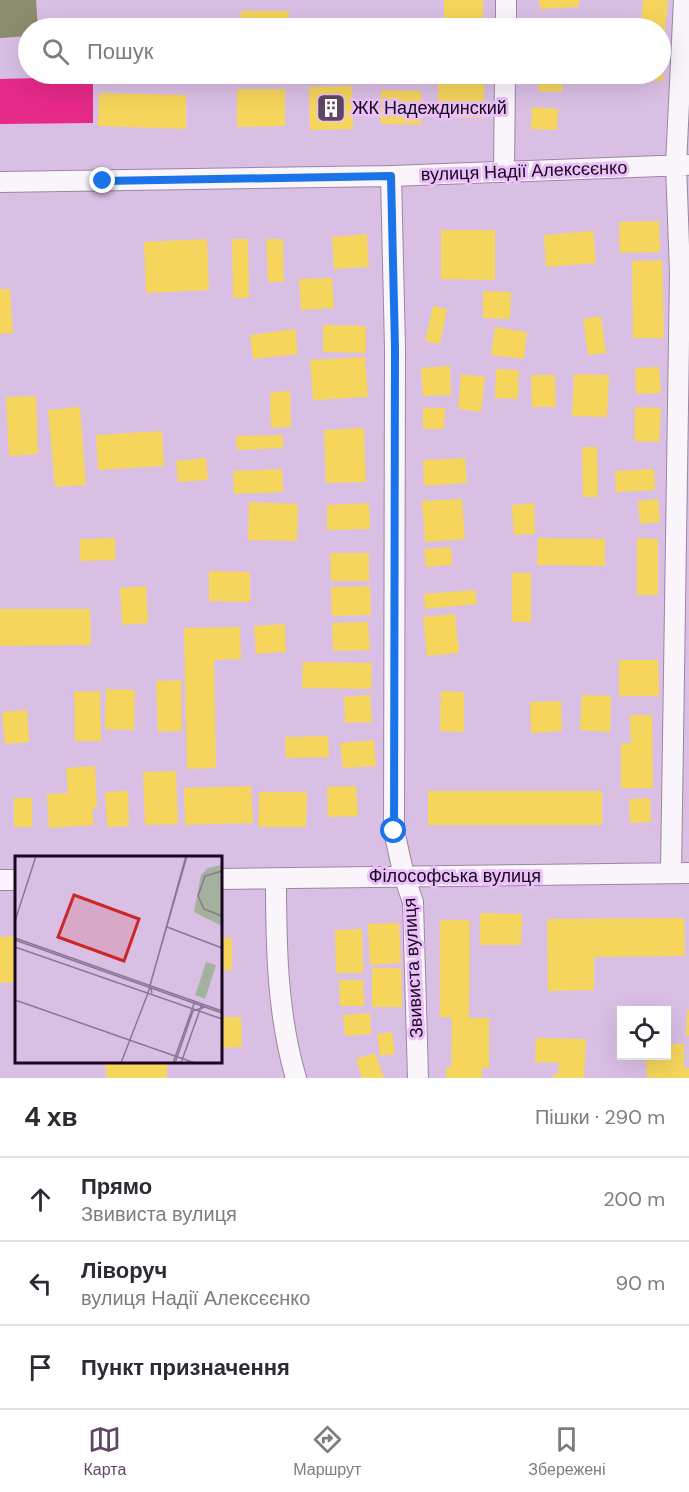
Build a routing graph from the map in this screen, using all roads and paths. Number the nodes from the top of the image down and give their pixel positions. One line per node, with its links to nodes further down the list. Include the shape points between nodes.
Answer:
1 (506, 0): 3 (street)
2 (684, 0): 5 (street)
3 (506, 18)
4 (505, 84): 6 (street)
5 (682, 165): 6 (street, вулиця Надії Алексєєнко); 9 (street)
6 (504, 172): 7 (street, вулиця Надії Алексєєнко)
7 (391, 176): 8 (street, вулиця Надії Алексєєнко); 10 (street, Звивиста вулиця, via 395,348 394,831)
8 (0, 182)
9 (680, 873): 10 (street, Філософська вулиця)
10 (404, 876): 11 (street, Філософська вулиця); 14 (street, Звивиста вулиця, via 413,902)
11 (276, 878): 12 (street, Філософська вулиця); 13 (street, via 276,948 285,1035)
12 (222, 879)
13 (296, 1078)
14 (418, 1078)

